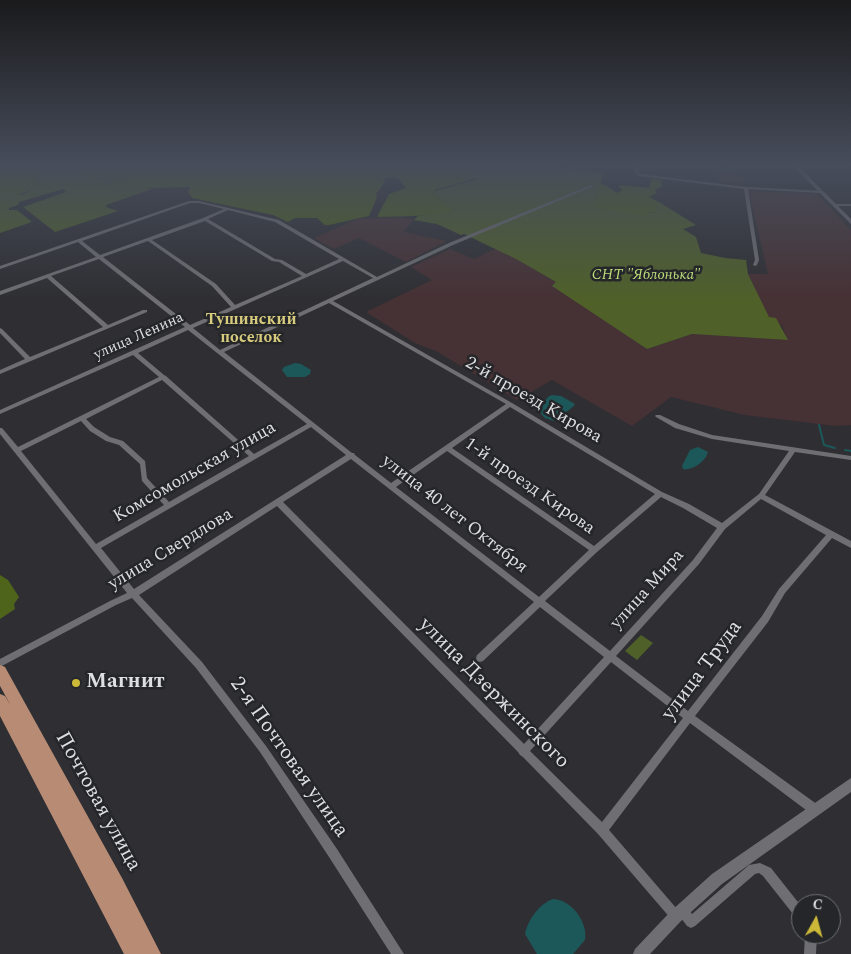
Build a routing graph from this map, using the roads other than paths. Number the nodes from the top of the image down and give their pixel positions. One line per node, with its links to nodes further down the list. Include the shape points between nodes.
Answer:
1 (166, 211): 10 (street)
2 (225, 211): 7 (street)
3 (235, 211): 12 (street, via 277,220)
4 (532, 211): 17 (street)
5 (749, 211): 13 (street, via 757,260)
6 (840, 211): 8 (street)
7 (205, 219): 9 (street); 16 (street)
8 (851, 222)
9 (148, 239): 11 (street); 20 (street, via 214,285)
10 (79, 241): 11 (street, улица 40 лет Октября); 14 (street)
11 (100, 257): 15 (street); 23 (street, улица 40 лет Октября)
12 (343, 259): 16 (street, улица Ленина); 17 (street)
13 (755, 266)
14 (0, 268)
15 (48, 276): 18 (street); 22 (street)
16 (306, 276): 20 (street, улица Ленина)
17 (376, 278): 19 (street)
18 (0, 294)
19 (329, 301): 25 (street); 30 (street, 2-й проезд Кирова)
20 (234, 308): 23 (street, улица Ленина)
21 (145, 311): 22 (street)
22 (107, 327): 27 (street)
23 (189, 328): 25 (street, улица 40 лет Октября); 26 (street, улица Ленина)
24 (0, 330): 27 (street)
25 (220, 352): 34 (street, улица 40 лет Октября)
26 (135, 353): 29 (street); 31 (street, улица Ленина)
27 (29, 360): 28 (street)
28 (0, 372)
29 (164, 378): 33 (street); 40 (street)
30 (510, 404): 36 (street); 43 (street, 2-й проезд Кирова)
31 (0, 412)
32 (658, 416): 37 (street, via 712,437)
33 (83, 419): 38 (street); 46 (street, via 108,439 120,443 143,463 144,478)
34 (311, 424): 39 (street, улица 40 лет Октября); 40 (street, Комсомольская улица)
35 (0, 430): 38 (street, 2-я Почтовая улица)
36 (447, 448): 42 (street); 51 (street, 1-й проезд Кирова)
37 (794, 449): 41 (street); 44 (street, улица Мира)
38 (18, 450): 50 (street, 2-я Почтовая улица)
39 (352, 454): 42 (street, улица 40 лет Октября); 45 (street, улица Свердлова)
40 (253, 456): 46 (street, Комсомольская улица)
41 (851, 458)
42 (391, 487): 53 (street, улица 40 лет Октября)
43 (660, 494): 47 (street, 2-й проезд Кирова); 51 (street)
44 (761, 496): 47 (street, улица Мира); 48 (street)
45 (278, 502): 52 (street, улица Свердлова); 60 (street, улица Дзержинского)
46 (168, 505): 50 (street, Комсомольская улица)
47 (722, 527): 54 (street, улица Мира, via 696,562)
48 (831, 534): 49 (street); 59 (street, улица Труда, via 782,592)
49 (851, 545)
50 (94, 548): 52 (street, 2-я Почтовая улица)
51 (594, 550): 53 (street)
52 (133, 594): 56 (street, улица Свердлова); 68 (street, 2-я Почтовая улица, via 199,665 263,749)
53 (540, 601): 54 (street, улица 40 лет Октября); 55 (street)
54 (610, 655): 59 (street, улица 40 лет Октября); 60 (street, улица Мира)
55 (480, 658)
56 (0, 663)
57 (0, 672): 67 (main road, Почтовая улица)
58 (0, 700): 66 (main road, Почтовая улица)
59 (690, 718): 62 (street, улица 40 лет Октября); 63 (street, улица Труда)
60 (523, 752): 63 (street, улица Дзержинского)
61 (851, 784): 62 (street)
62 (814, 809): 65 (street, via 717,879)
63 (602, 830): 65 (street, улица Дзержинского)
64 (791, 903): 65 (street, via 760,868 753,869 691,922)
65 (679, 913): 69 (street)
66 (134, 954)
67 (152, 954)
68 (398, 954)
69 (640, 954)

